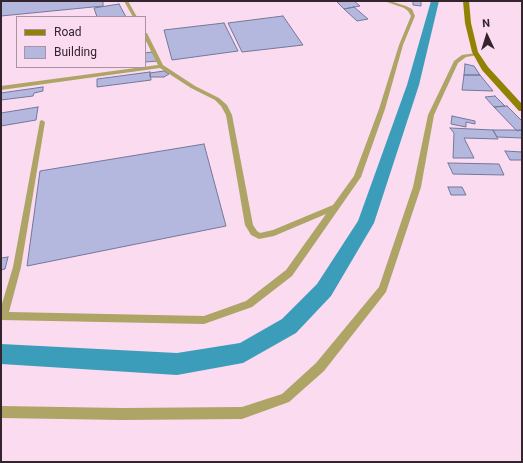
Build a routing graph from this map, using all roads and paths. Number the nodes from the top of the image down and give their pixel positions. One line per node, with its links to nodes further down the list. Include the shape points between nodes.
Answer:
1 (126, 1): 4 (lane)
2 (388, 1): 11 (lane, via 410,10 413,16 400,45 382,109 357,177)
3 (466, 1): 6 (main road, via 468,23)
4 (134, 16)
5 (146, 36): 7 (lane)
6 (476, 54): 9 (main road, via 485,68); 13 (lane, via 464,56 456,62 431,116 417,187 383,289 320,367 285,398 242,414)
7 (161, 66): 8 (lane); 11 (lane, via 224,105 229,115 249,225 254,233 259,236 274,234)
8 (1, 88)
9 (522, 109)
10 (42, 122): 12 (lane, via 18,267)
11 (336, 206): 12 (lane, via 289,273 249,304 204,320)
12 (2, 316)
13 (1, 412)

